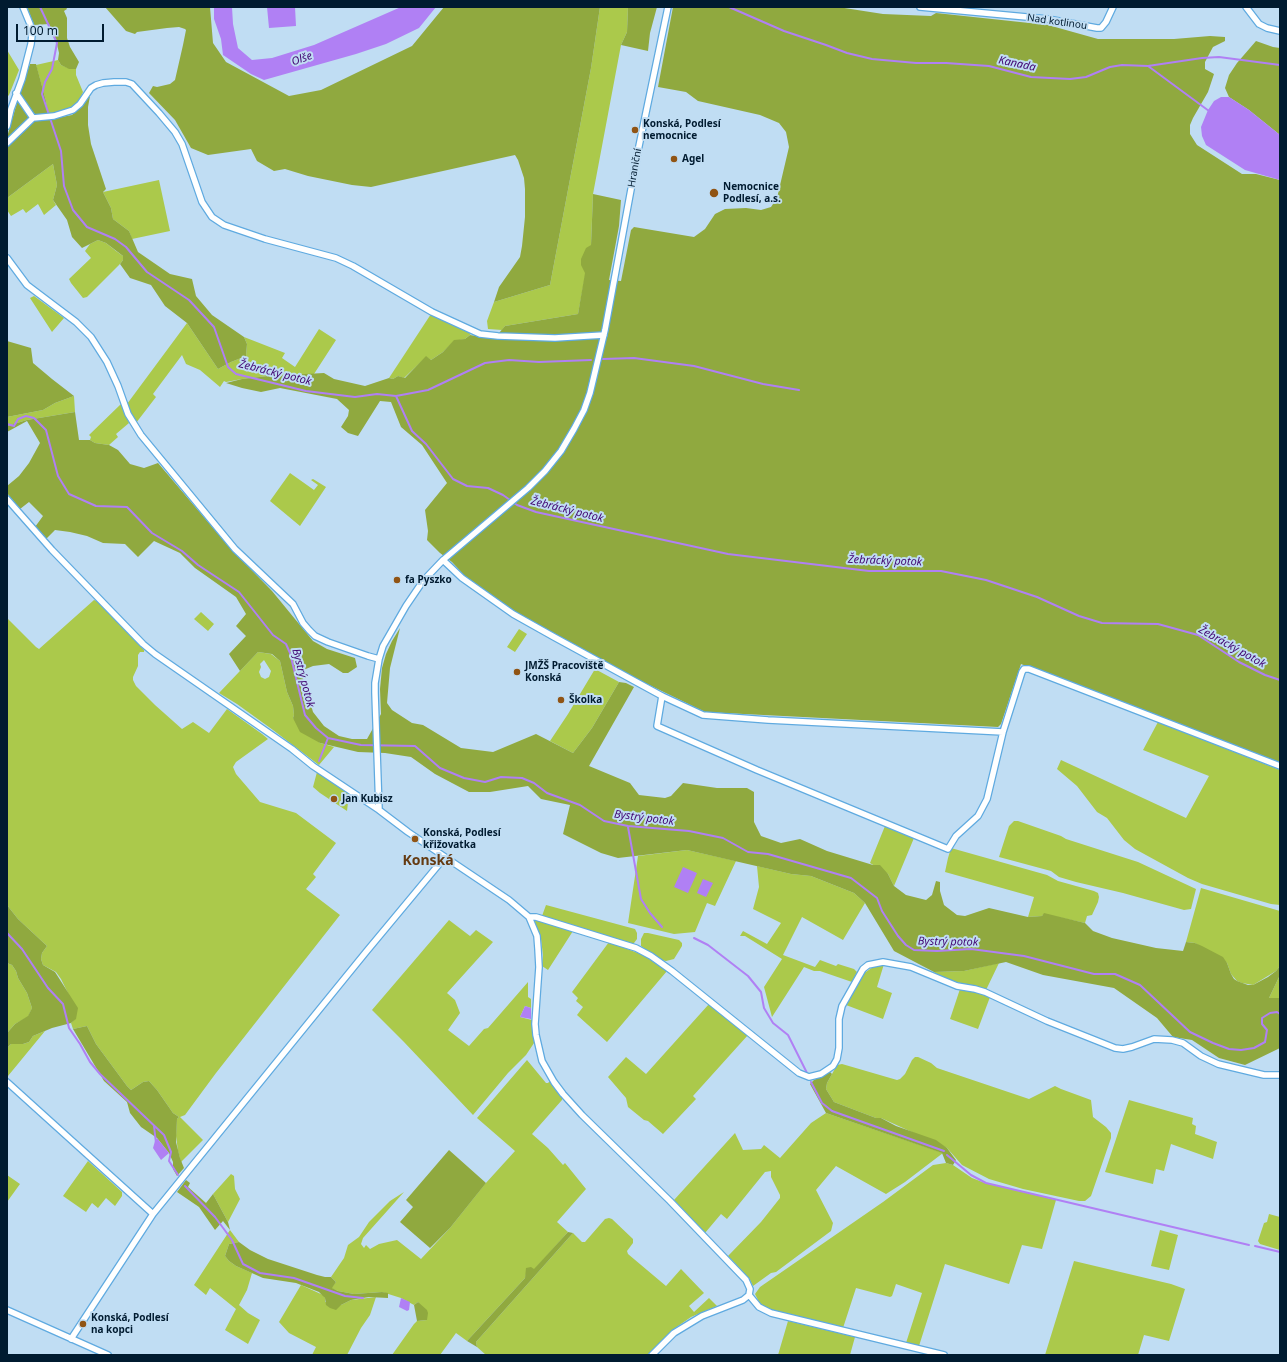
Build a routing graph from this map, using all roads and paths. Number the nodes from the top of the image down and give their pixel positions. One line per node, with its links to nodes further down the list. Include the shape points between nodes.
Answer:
1 (23, 7): 7 (street, via 32,35 26,65)
2 (668, 7): 12 (street, Hraniční)
3 (920, 7): 4 (street, Nad kotlinou, via 1048,19 1097,28 1101,28 1106,22)
4 (1113, 7)
5 (1246, 7): 6 (street, via 1259,24)
6 (1280, 31)
7 (16, 93): 8 (street); 9 (street)
8 (33, 118): 10 (street); 12 (street, via 54,116 73,110 96,85 120,82 132,84 175,132 182,144 202,202 212,217 224,226 265,240 336,258 432,312 480,334 555,338)
9 (7, 126)
10 (7, 143)
11 (7, 258): 15 (street, via 26,285 76,322 91,337 107,362 128,414 142,435 235,549 293,604 309,630 328,642)
12 (604, 333): 14 (street, Hraniční, via 584,410 560,451 528,488)
13 (7, 500): 19 (street, via 143,644)
14 (443, 560): 15 (street, Hraniční, via 422,581 383,646); 16 (street, via 462,578 513,614)
15 (379, 659): 19 (street, Hraniční, via 375,683)
16 (662, 696): 17 (street, via 703,715 791,722); 17 (street, via 657,726 948,849 956,836 978,816 987,799)
17 (1003, 732): 18 (street, via 1022,672 1029,669)
18 (1280, 766)
19 (379, 810): 20 (street)
20 (445, 857): 21 (street, via 509,900); 24 (street)
21 (529, 917): 22 (street, via 636,948 651,956 799,1073 810,1077 821,1074 833,1066 839,1048 839,1019 842,1006 863,969 868,965 883,962 911,967 957,986 985,992 1047,1021 1115,1048 1123,1049 1154,1039 1172,1040 1183,1043 1218,1064 1264,1075); 25 (street, via 537,936 538,949 535,1024 538,1048 548,1072 563,1094 746,1280 750,1289)
22 (1280, 1075)
23 (7, 1082): 24 (street)
24 (153, 1214): 27 (street)
25 (749, 1295): 29 (street, via 674,1333); 30 (street, via 760,1307 771,1313)
26 (7, 1310): 27 (street)
27 (71, 1339): 28 (street)
28 (108, 1355)
29 (652, 1355)
30 (944, 1355)

